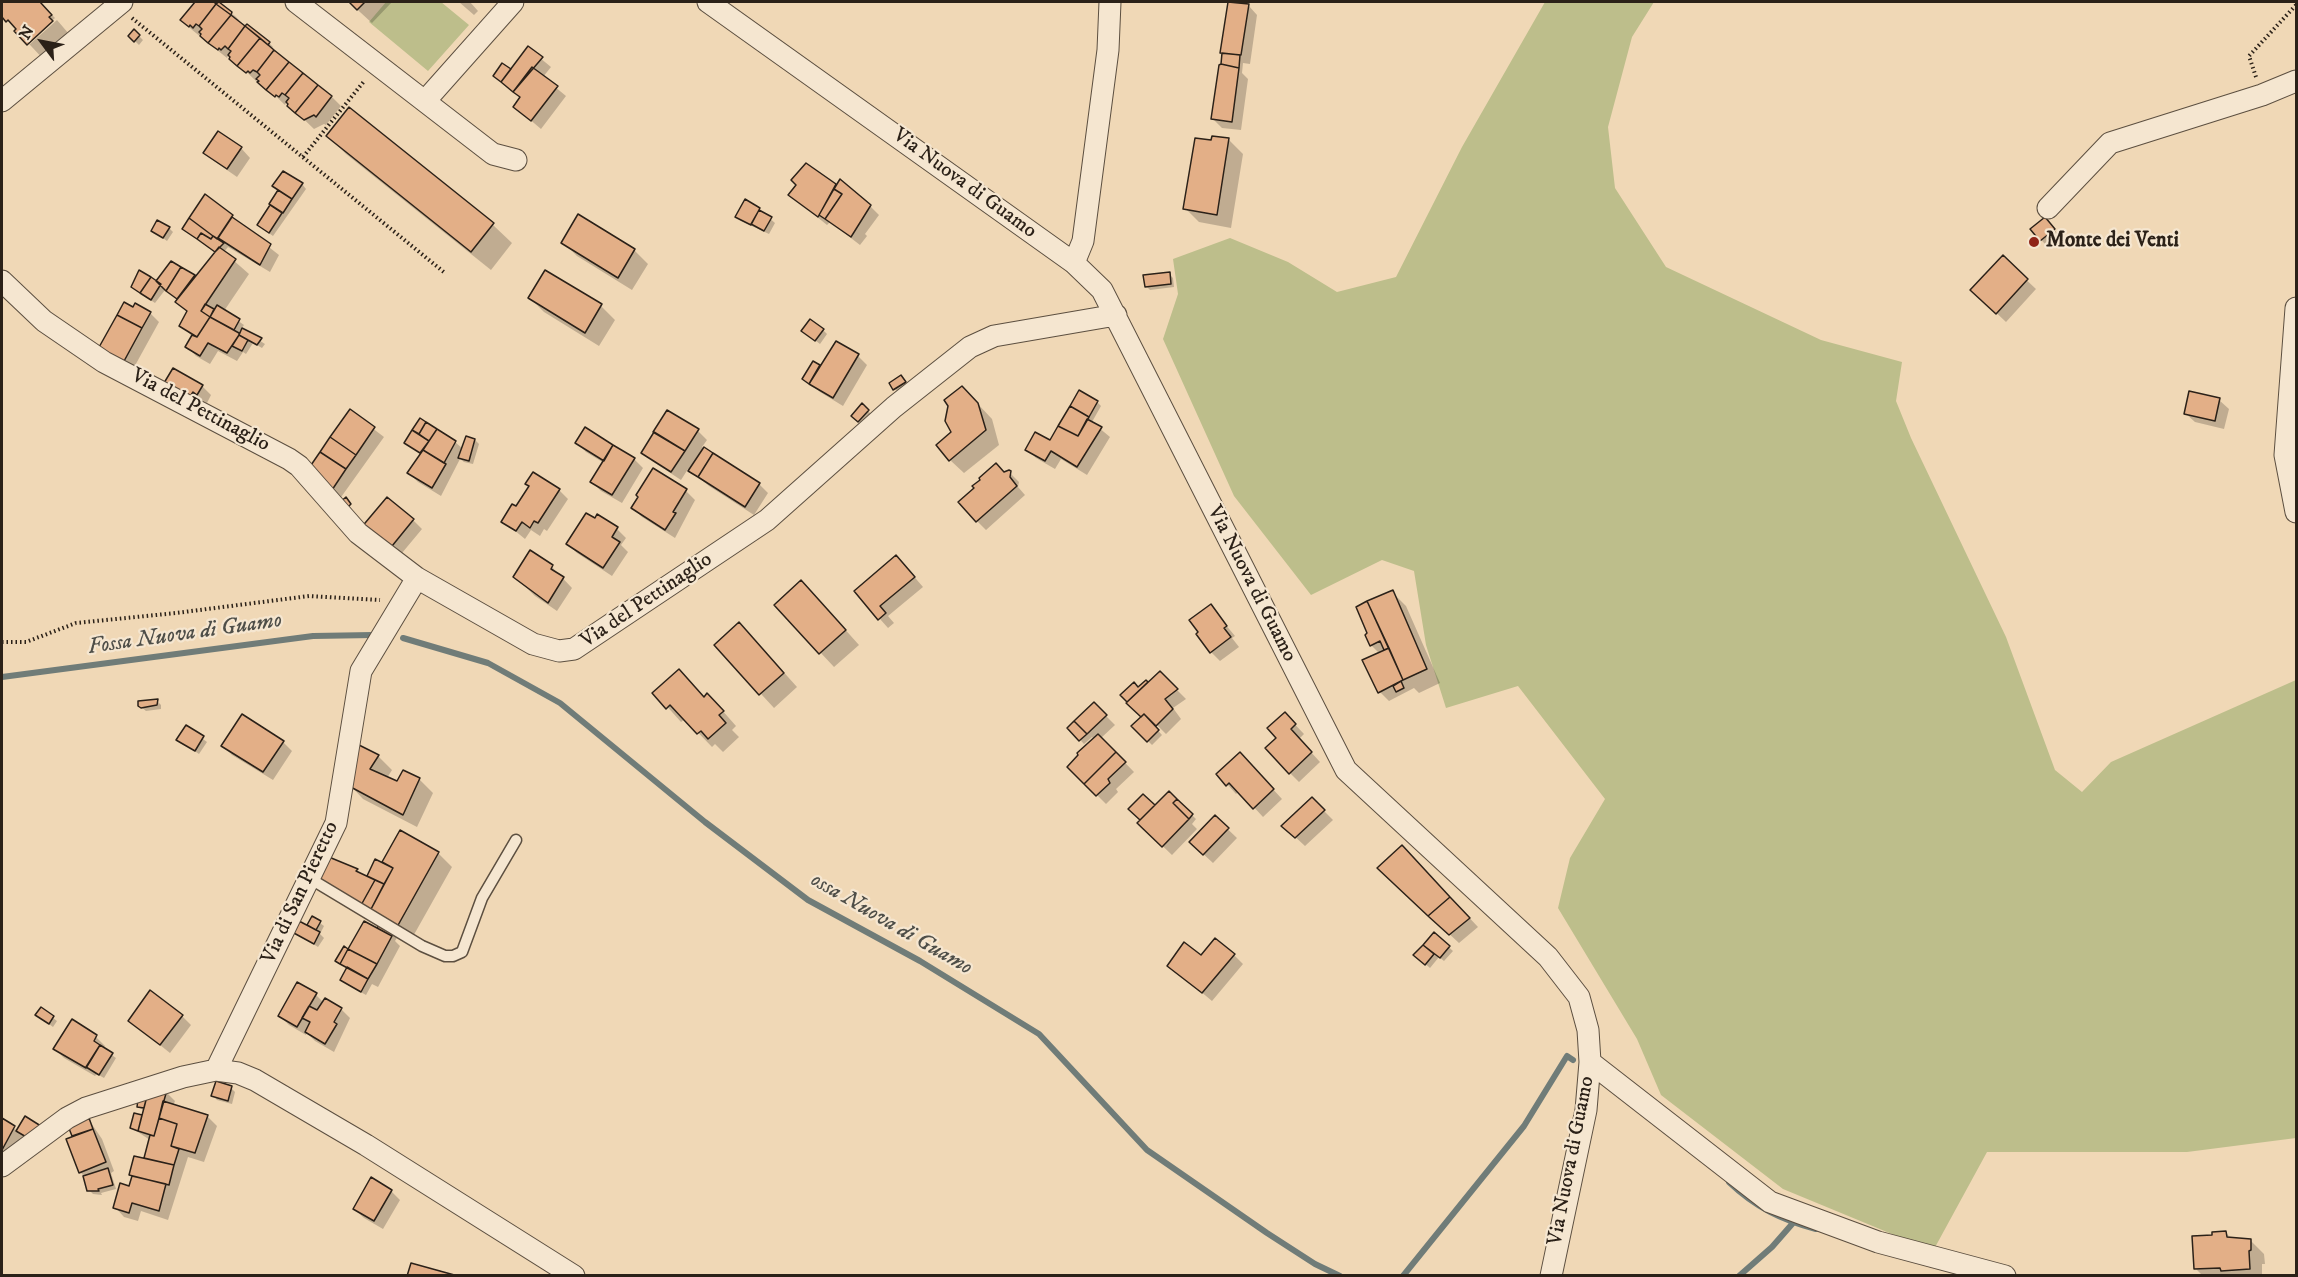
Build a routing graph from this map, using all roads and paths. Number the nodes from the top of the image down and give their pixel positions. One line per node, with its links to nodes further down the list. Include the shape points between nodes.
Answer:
1 (296, 2): 7 (street)
2 (513, 2): 11 (street)
3 (708, 2): 15 (street, Via Nuova di Guamo)
4 (1110, 2): 15 (street, via 1108,50 1083,241)
5 (112, 5): 10 (street); 12 (path)
6 (2296, 5): 9 (path, via 2249,56)
7 (377, 64): 11 (street); 12 (path)
8 (2296, 81): 9 (street)
9 (2262, 95): 14 (street, via 2110,143)
10 (2, 101)
11 (425, 101): 13 (street, via 493,154)
12 (303, 157): 16 (path)
13 (516, 160)
14 (2048, 208)
15 (1074, 263): 19 (street, Via Nuova di Guamo, via 1102,290)
16 (445, 273)
17 (2, 281): 21 (street, Via del Pettinaglio, via 44,321 104,362 299,466 358,533)
18 (2296, 308): 20 (street, via 2285,455)
19 (1116, 315): 21 (street, Via del Pettinaglio, via 994,336 970,346 894,407 767,520 574,650 559,651 533,644); 26 (street, Via Nuova di Guamo, via 1346,770 1548,957 1580,997 1588,1029)
20 (2296, 512)
21 (417, 578): 22 (street, Via di San Pieretto)
22 (404, 601): 23 (path, via 309,596 76,623 26,642); 25 (street, Via di San Pieretto, via 361,670 336,823)
23 (2, 642)
24 (516, 840): 25 (lane, via 482,898 462,952 453,956 422,946)
25 (309, 878): 27 (street, Via di San Pieretto)
26 (1590, 1062): 31 (street, Via Nuova di Guamo, via 1586,1110); 32 (street, via 1770,1202 1878,1242)
27 (216, 1070): 28 (street, via 86,1108); 29 (street, via 255,1080 366,1145)
28 (2, 1167)
29 (549, 1269): 30 (street)
30 (574, 1275)
31 (1551, 1275)
32 (2005, 1275)

